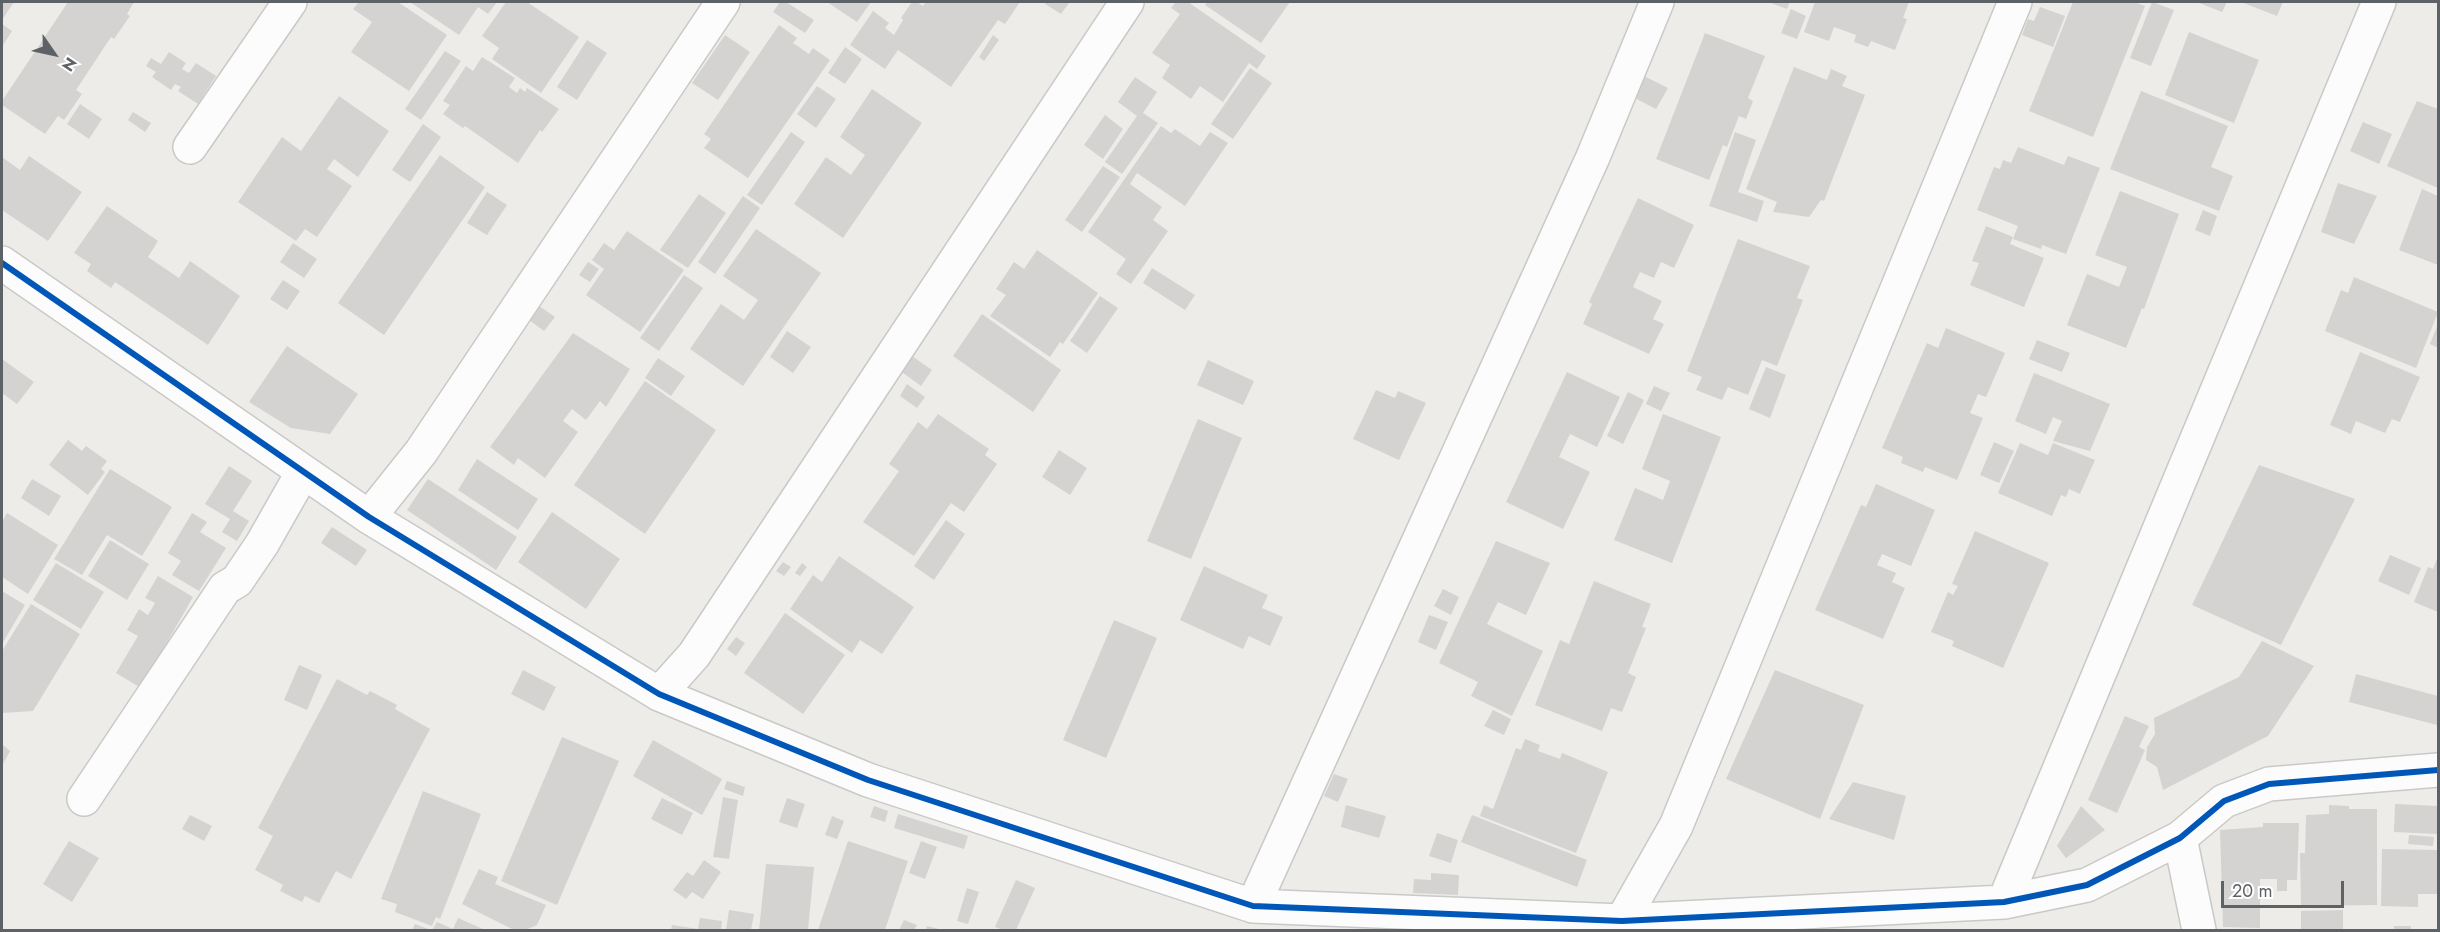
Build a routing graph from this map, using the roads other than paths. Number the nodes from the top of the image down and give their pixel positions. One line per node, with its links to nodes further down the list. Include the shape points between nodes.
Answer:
1 (290, 2): 7 (street)
2 (723, 2): 10 (street, via 421,452)
3 (1127, 2): 11 (street, via 694,655)
4 (1657, 2): 16 (street, via 1593,157)
5 (2015, 2): 17 (street, via 1676,826)
6 (2379, 2): 15 (street)
7 (190, 147)
8 (2, 263): 9 (street)
9 (303, 472): 10 (street); 13 (street, via 266,539 237,581 225,588)
10 (369, 517): 11 (street)
11 (659, 694): 16 (street, via 868,780)
12 (2439, 770): 14 (street, via 2270,784 2224,801)
13 (84, 799)
14 (2180, 838): 15 (street, via 2087,885); 18 (street)
15 (2004, 902): 17 (street)
16 (1253, 906): 17 (street)
17 (1622, 921)
18 (2199, 930)

